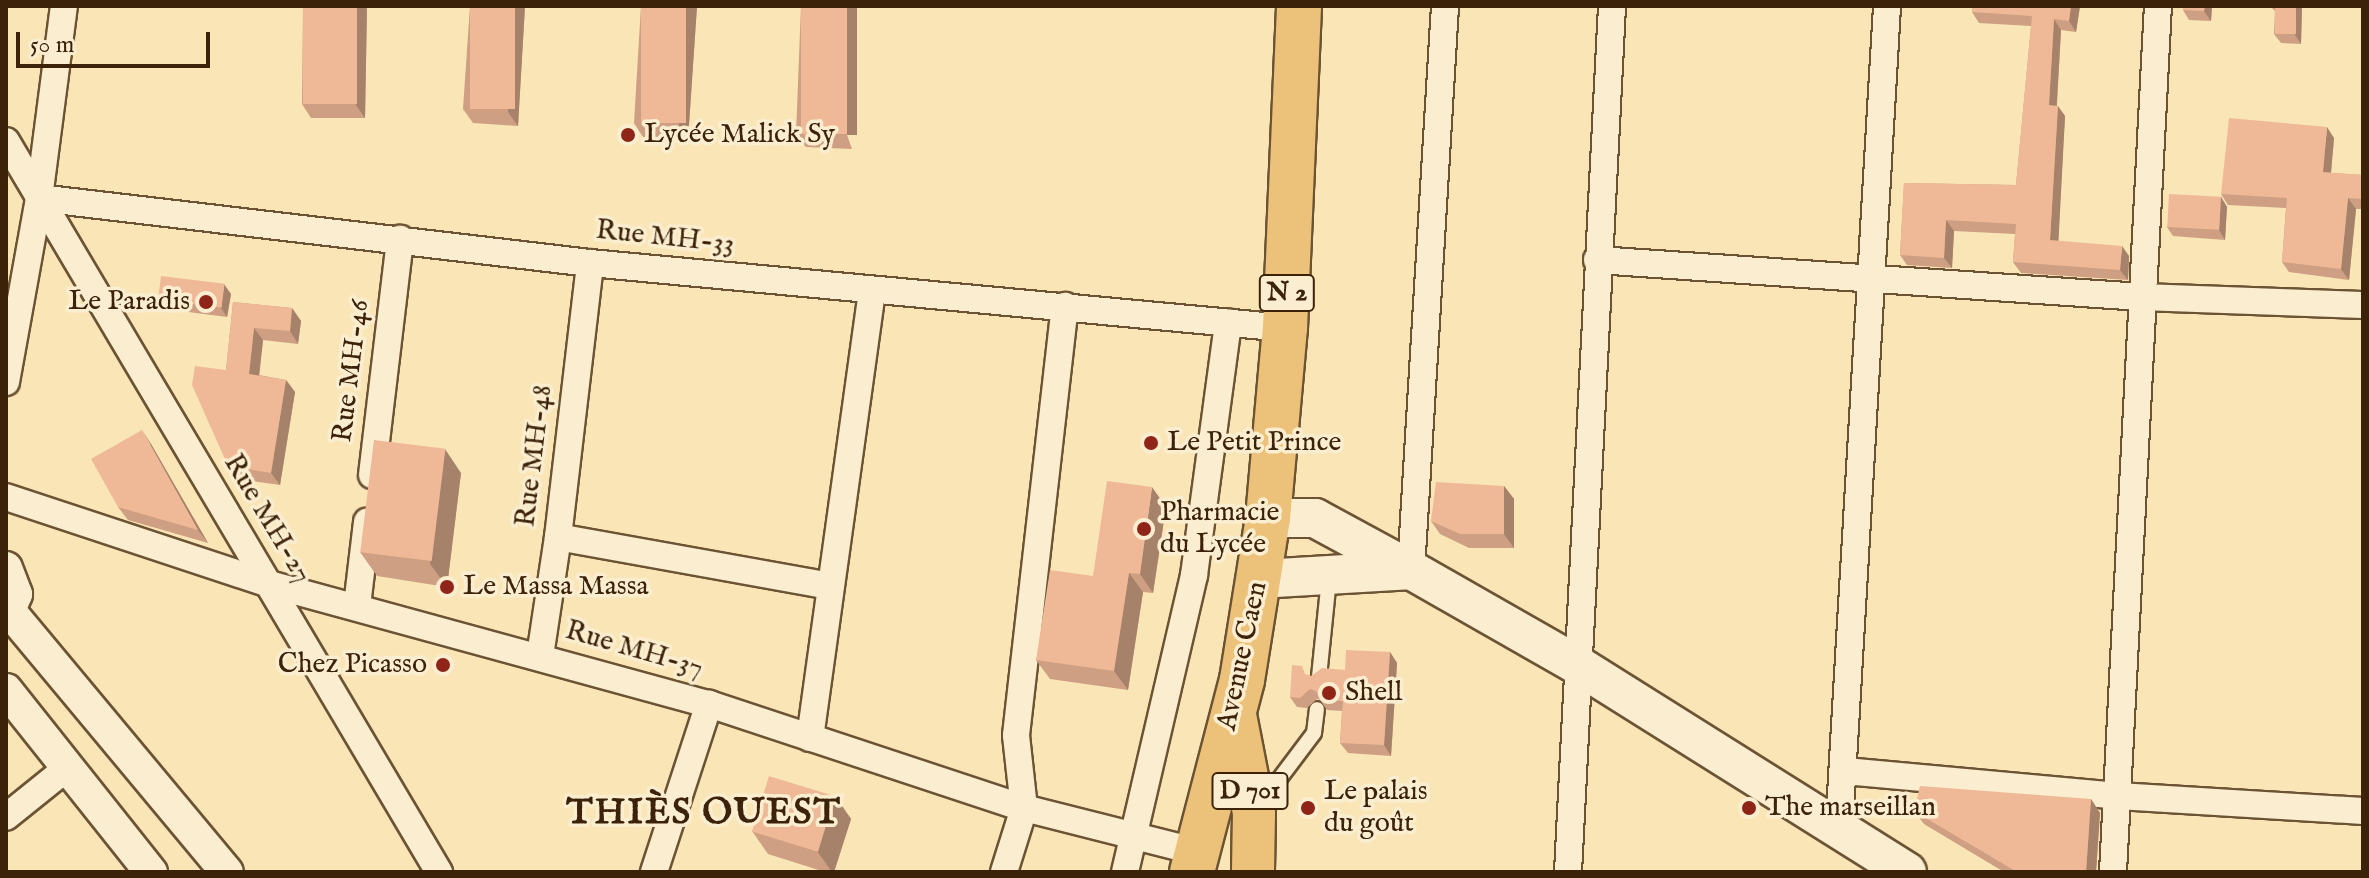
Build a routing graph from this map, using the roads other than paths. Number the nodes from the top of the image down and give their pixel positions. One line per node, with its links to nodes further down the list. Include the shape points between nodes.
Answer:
1 (64, 6): 8 (street)
2 (1299, 6): 18 (highway, Avenue Caen / N 2)
3 (1445, 6): 24 (street)
4 (1612, 6): 10 (street)
5 (1887, 6): 12 (street)
6 (2158, 6): 14 (street)
7 (6, 141): 8 (street, Rue MH-27)
8 (39, 198): 9 (street, Rue MH-33); 19 (street); 27 (street, Rue MH-27)
9 (400, 239): 11 (street, Rue MH-33); 29 (street, Rue MH-46)
10 (1597, 260): 12 (street); 32 (street)
11 (590, 263): 13 (street, Rue MH-33); 22 (street, Rue MH-48)
12 (1869, 279): 14 (street); 40 (street)
13 (872, 290): 16 (street, Rue MH-33); 28 (street)
14 (2141, 297): 15 (street); 41 (street)
15 (2363, 305)
16 (1065, 306): 17 (street, Rue MH-33); 42 (street, via 1016,735)
17 (1228, 322): 18 (street, Rue MH-33); 47 (street, via 1194,575)
18 (1285, 328): 21 (highway, Avenue Caen / N 2)
19 (6, 382)
20 (6, 497): 27 (street, Rue MH-37)
21 (1268, 518): 24 (main road, via 1315,518); 26 (highway, Avenue Caen / N 2)
22 (558, 537): 28 (street); 31 (street, Rue MH-48)
23 (6, 568): 30 (street, via 16,594)
24 (1411, 570): 25 (main road); 32 (main road)
25 (1329, 577): 26 (main road); 33 (lane)
26 (1260, 579): 37 (highway, Avenue Caen / N 2)
27 (269, 584): 29 (street, Rue MH-37); 51 (street, Rue MH-27)
28 (831, 586): 38 (street)
29 (357, 606): 31 (street, Rue MH-37)
30 (8, 615): 50 (street)
31 (540, 656): 35 (street, Rue MH-37)
32 (1579, 666): 46 (main road); 56 (street)
33 (1319, 677)
34 (6, 690): 39 (street)
35 (709, 704): 38 (street, Rue MH-37); 52 (street)
36 (1317, 709): 44 (lane, via 1314,733)
37 (1234, 710): 44 (main road, D 701); 48 (highway, Avenue Caen / N 2)
38 (810, 738): 42 (street, Rue MH-37)
39 (68, 767): 45 (street); 49 (street)
40 (1845, 771): 41 (street); 46 (street)
41 (2118, 796): 43 (street); 58 (street)
42 (1024, 808): 47 (street, Rue MH-37); 53 (street)
43 (2363, 811)
44 (1254, 813): 55 (main road, D 701)
45 (6, 817)
46 (1839, 829): 57 (main road)
47 (1134, 836): 48 (street, Rue MH-37); 54 (street)
48 (1199, 865)
49 (151, 872)
50 (227, 872)
51 (439, 872)
52 (654, 872)
53 (1004, 872)
54 (1125, 872)
55 (1253, 872)
56 (1568, 872)
57 (1907, 872)
58 (2113, 872)

